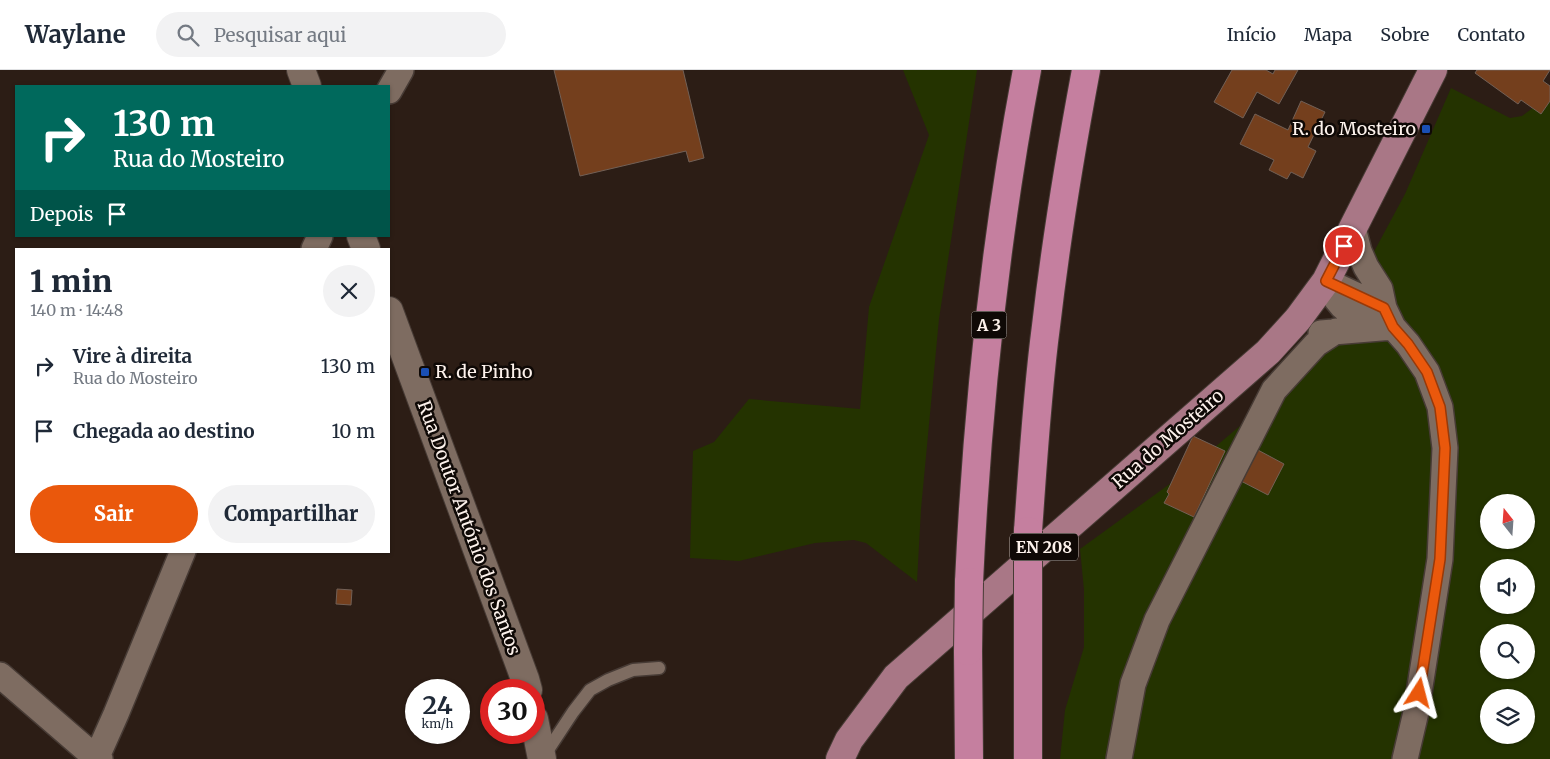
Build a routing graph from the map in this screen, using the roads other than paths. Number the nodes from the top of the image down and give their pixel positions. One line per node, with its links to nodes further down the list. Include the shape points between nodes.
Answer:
1 (301, 70): 6 (street)
2 (401, 70): 7 (street)
3 (1027, 70): 22 (highway, A 3, bridge, via 1004,208 977,440 969,582)
4 (1086, 70): 23 (highway, bridge, via 1046,326 1033,457 1028,531)
5 (1433, 70): 8 (main road, Rua do Mosteiro / EN 208)
6 (307, 85)
7 (390, 89)
8 (1353, 228): 9 (main road, Rua do Mosteiro / EN 208); 11 (street, via 1362,259 1380,289)
9 (1326, 281): 11 (street, via 1344,310 1363,319); 13 (main road, Rua do Mosteiro / EN 208)
10 (390, 314): 17 (street, Rua Doutor António dos Santos)
11 (1389, 317): 12 (street); 25 (street, via 1427,372 1440,407 1445,448 1440,559 1416,712)
12 (1336, 331): 13 (street, via 1293,341); 24 (street, via 1316,344 1274,390 1157,620 1133,684)
13 (1268, 352): 21 (main road, Rua do Mosteiro / EN 208, via 896,677 849,740)
14 (182, 553): 20 (street)
15 (659, 668): 19 (lane, via 633,670 590,690)
16 (0, 675): 20 (street)
17 (525, 679)
18 (539, 744): 19 (street)
19 (542, 758)
20 (97, 759)
21 (840, 759)
22 (969, 759)
23 (1028, 759)
24 (1119, 759)
25 (1405, 759)

